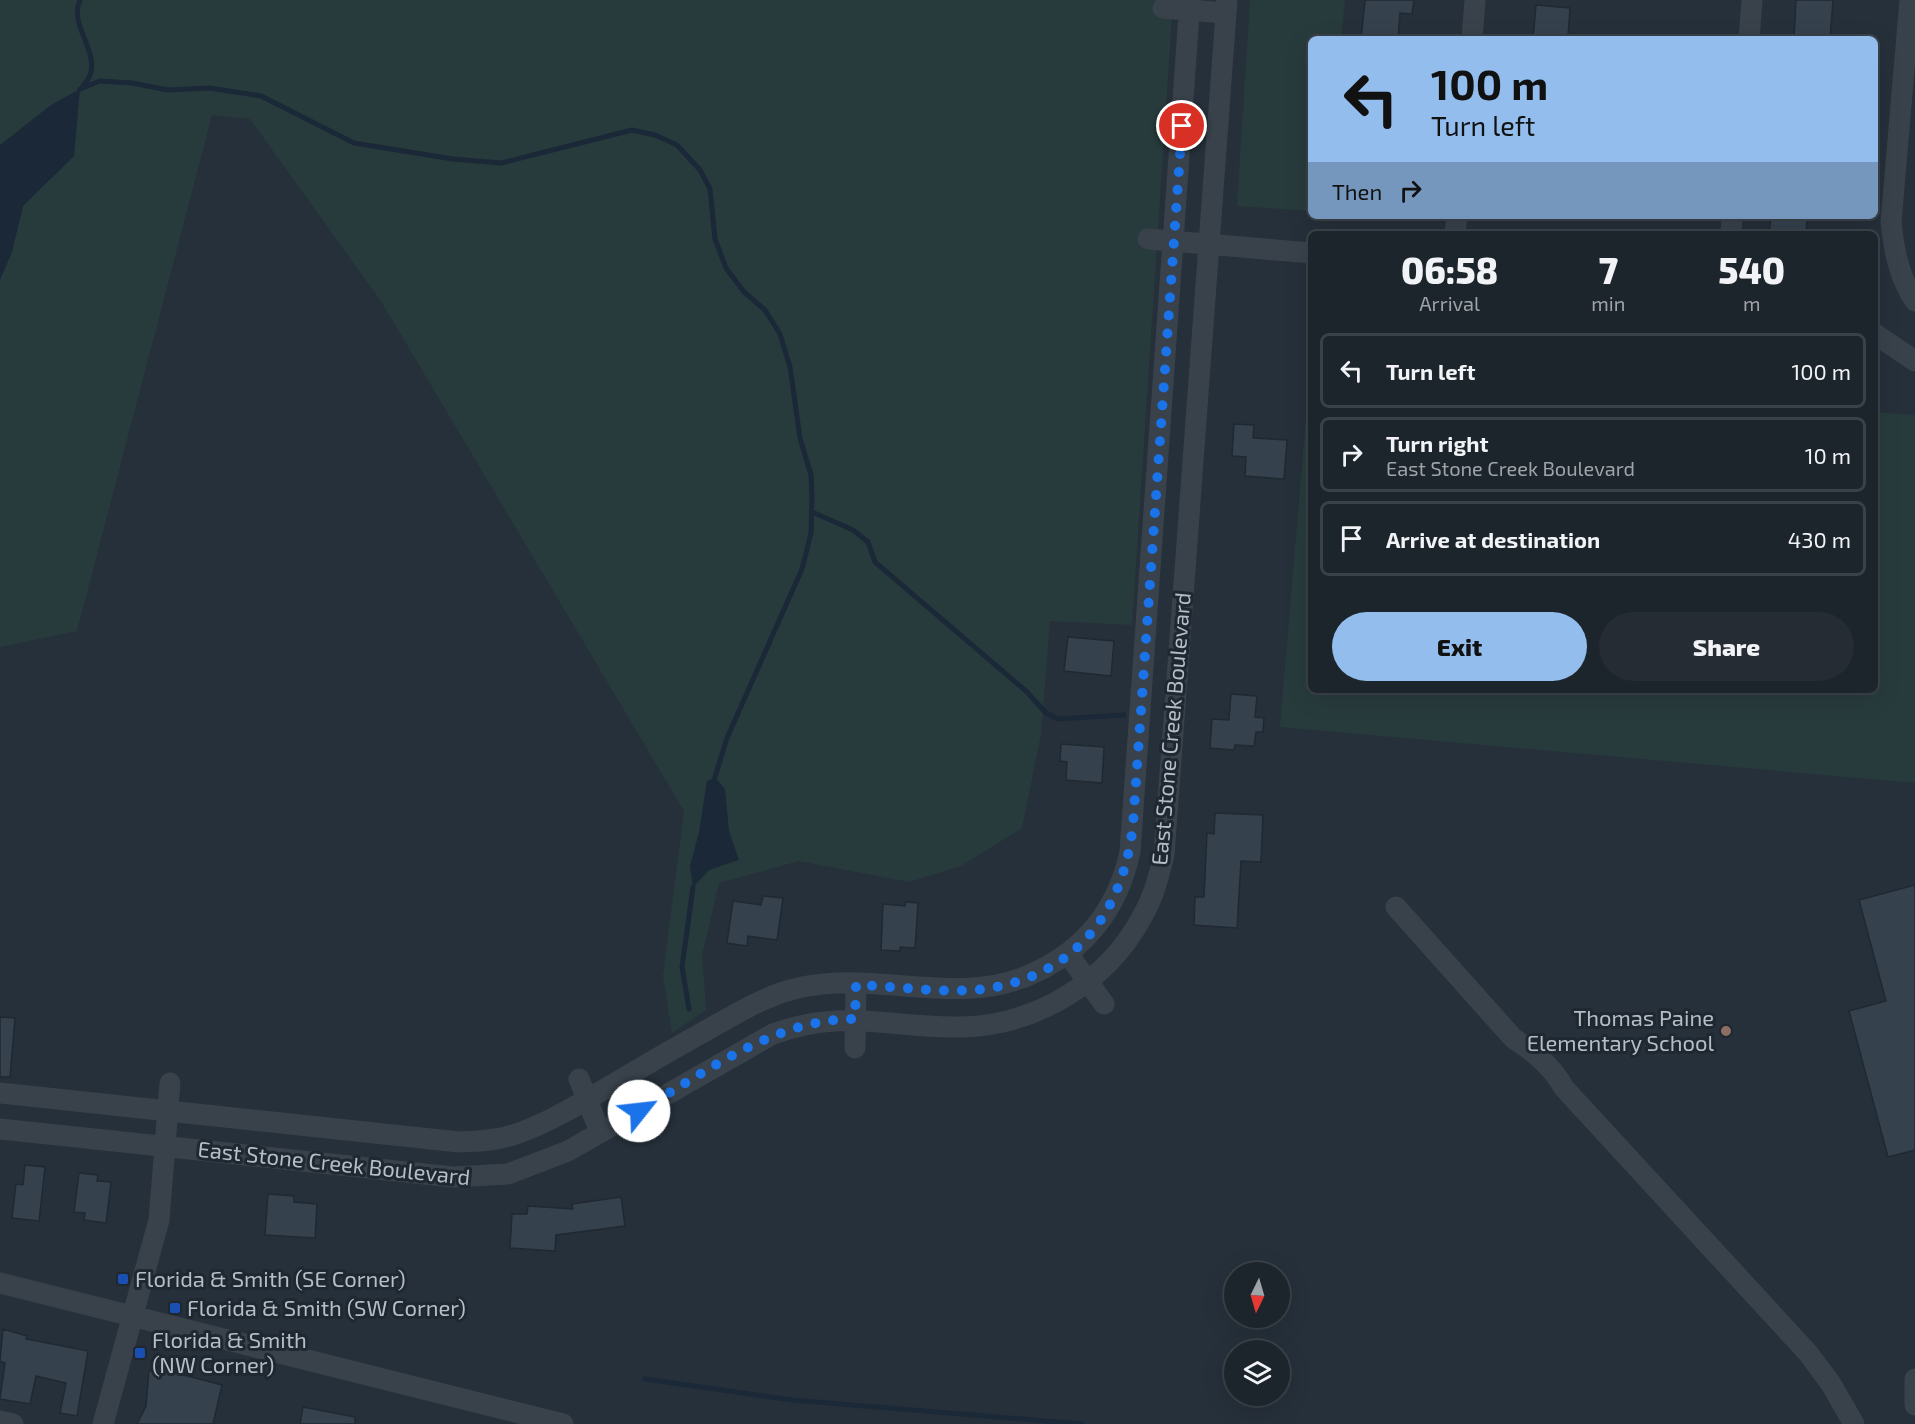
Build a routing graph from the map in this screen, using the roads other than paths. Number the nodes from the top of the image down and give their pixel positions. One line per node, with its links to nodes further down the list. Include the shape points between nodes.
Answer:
1 (1475, 0): 7 (street)
2 (1752, 0): 8 (street)
3 (1910, 0): 13 (street, via 1891,222 1893,249)
4 (1189, 5): 5 (street); 6 (street); 10 (street, East Stone Creek Boulevard)
5 (1226, 6): 11 (street, East Stone Creek Boulevard)
6 (1162, 8)
7 (1472, 36)
8 (1749, 36)
9 (1148, 239): 10 (street)
10 (1174, 241): 11 (street); 16 (street, East Stone Creek Boulevard)
11 (1210, 244): 12 (street); 17 (street, East Stone Creek Boulevard)
12 (1308, 253)
13 (1915, 301)
14 (1878, 336): 15 (street)
15 (1915, 361)
16 (1138, 743): 17 (street); 19 (street, East Stone Creek Boulevard, via 1133,825 1125,873 1104,917)
17 (1173, 746): 20 (street, East Stone Creek Boulevard, via 1164,855 1155,889 1126,944)
18 (1396, 907): 41 (street, via 1513,1038 1556,1073 1564,1088 1808,1353)
19 (1068, 954): 20 (street); 21 (street, East Stone Creek Boulevard, via 1035,973 984,989)
20 (1088, 982): 22 (street); 23 (street, East Stone Creek Boulevard, via 1048,1007 985,1025 960,1027)
21 (856, 985): 23 (street); 28 (street, East Stone Creek Boulevard, via 827,984 772,995)
22 (1104, 1004)
23 (855, 1019): 24 (street); 31 (street, East Stone Creek Boulevard, via 814,1021 773,1034)
24 (855, 1048)
25 (579, 1079): 28 (street)
26 (170, 1083): 29 (street)
27 (0, 1093): 29 (street, East Stone Creek Boulevard)
28 (587, 1100): 29 (street, East Stone Creek Boulevard, via 511,1136 459,1142); 31 (street)
29 (167, 1111): 32 (street)
30 (0, 1129): 32 (street, East Stone Creek Boulevard)
31 (600, 1132): 32 (street, East Stone Creek Boulevard, via 531,1167 479,1178)
32 (165, 1146): 34 (street, via 159,1220)
33 (0, 1283): 34 (street)
34 (132, 1316): 39 (street); 40 (street)
35 (1915, 1379): 36 (street)
36 (1915, 1405)
37 (0, 1421): 38 (street)
38 (13, 1424)
39 (103, 1424)
40 (563, 1424)
41 (1854, 1424)

